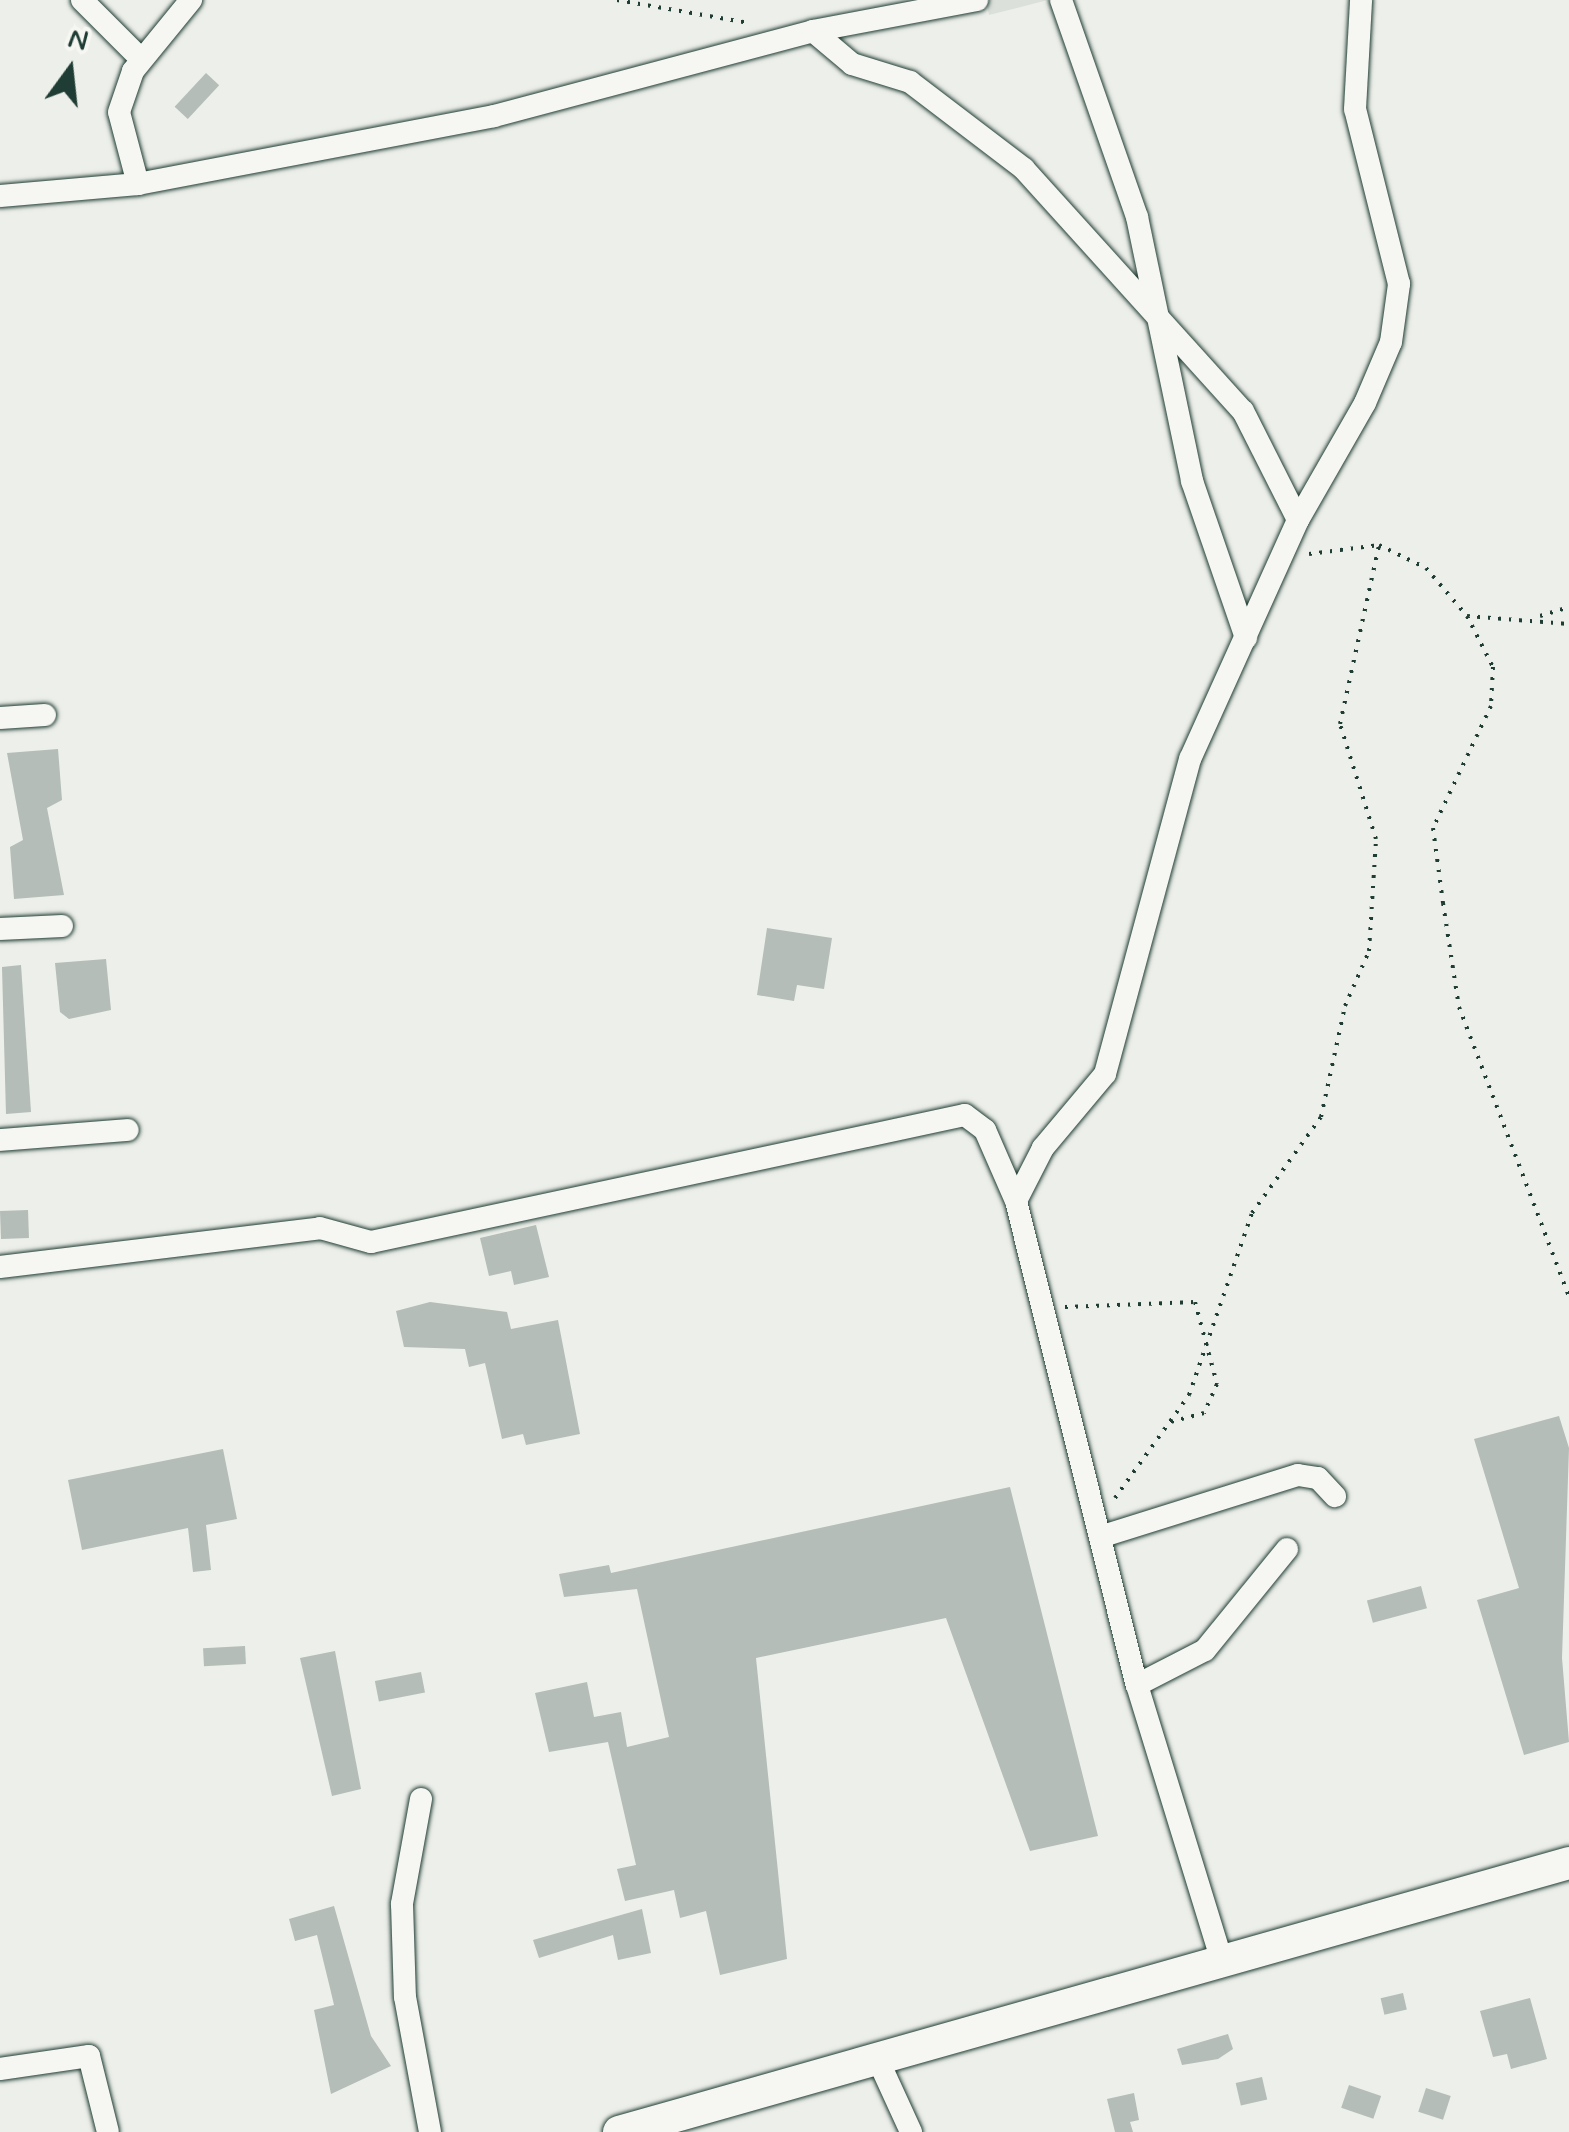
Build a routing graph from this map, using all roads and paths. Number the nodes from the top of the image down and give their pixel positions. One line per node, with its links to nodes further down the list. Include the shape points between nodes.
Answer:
1 (82, 0): 9 (street)
2 (191, 0): 9 (street)
3 (618, 0): 7 (path)
4 (977, 0): 8 (street)
5 (1062, 0): 12 (street, via 1137,217)
6 (1361, 0): 13 (street, via 1355,109 1399,284 1391,342 1365,403)
7 (756, 24)
8 (813, 31): 10 (street, via 494,116); 12 (street, via 852,64 910,82 1024,169)
9 (141, 60): 10 (street, via 120,112)
10 (138, 184): 11 (street)
11 (0, 196)
12 (1165, 334): 13 (street, via 1243,411); 20 (street, via 1192,481)
13 (1298, 520): 15 (street)
14 (1380, 545): 15 (path); 17 (path, via 1426,568); 31 (path, via 1340,724 1376,839 1369,950 1345,1006 1321,1117 1252,1213)
15 (1285, 560): 20 (street)
16 (1569, 606): 18 (path)
17 (1468, 616): 18 (path); 29 (path, via 1493,667 1491,706 1433,828 1446,921 1459,1007)
18 (1536, 618): 19 (path)
19 (1569, 624)
20 (1246, 638): 27 (street, via 1161,846 1105,1074 1043,1148)
21 (45, 715): 22 (street)
22 (0, 718)
23 (62, 926): 24 (street)
24 (0, 928)
25 (128, 1130): 26 (street)
26 (0, 1140)
27 (1016, 1201): 28 (street, via 986,1130 945,1114 371,1242 320,1228); 30 (street)
28 (0, 1267)
29 (1569, 1297)
30 (1045, 1310): 31 (path, via 1177,1297 1195,1302); 34 (street)
31 (1208, 1324): 32 (path, via 1188,1395); 32 (path, via 1216,1384 1204,1414)
32 (1169, 1422): 34 (path)
33 (1335, 1496): 34 (street, via 1318,1478 1298,1475)
34 (1101, 1526): 36 (street)
35 (1287, 1549): 36 (street, via 1205,1650)
36 (1136, 1686): 39 (street)
37 (421, 1798): 43 (street, via 402,1904 405,1997)
38 (1569, 1863): 39 (highway)
39 (1222, 1962): 40 (highway)
40 (878, 2062): 44 (highway); 45 (street)
41 (0, 2068): 42 (street, via 90,2056)
42 (108, 2132)
43 (430, 2132)
44 (620, 2132)
45 (910, 2132)

